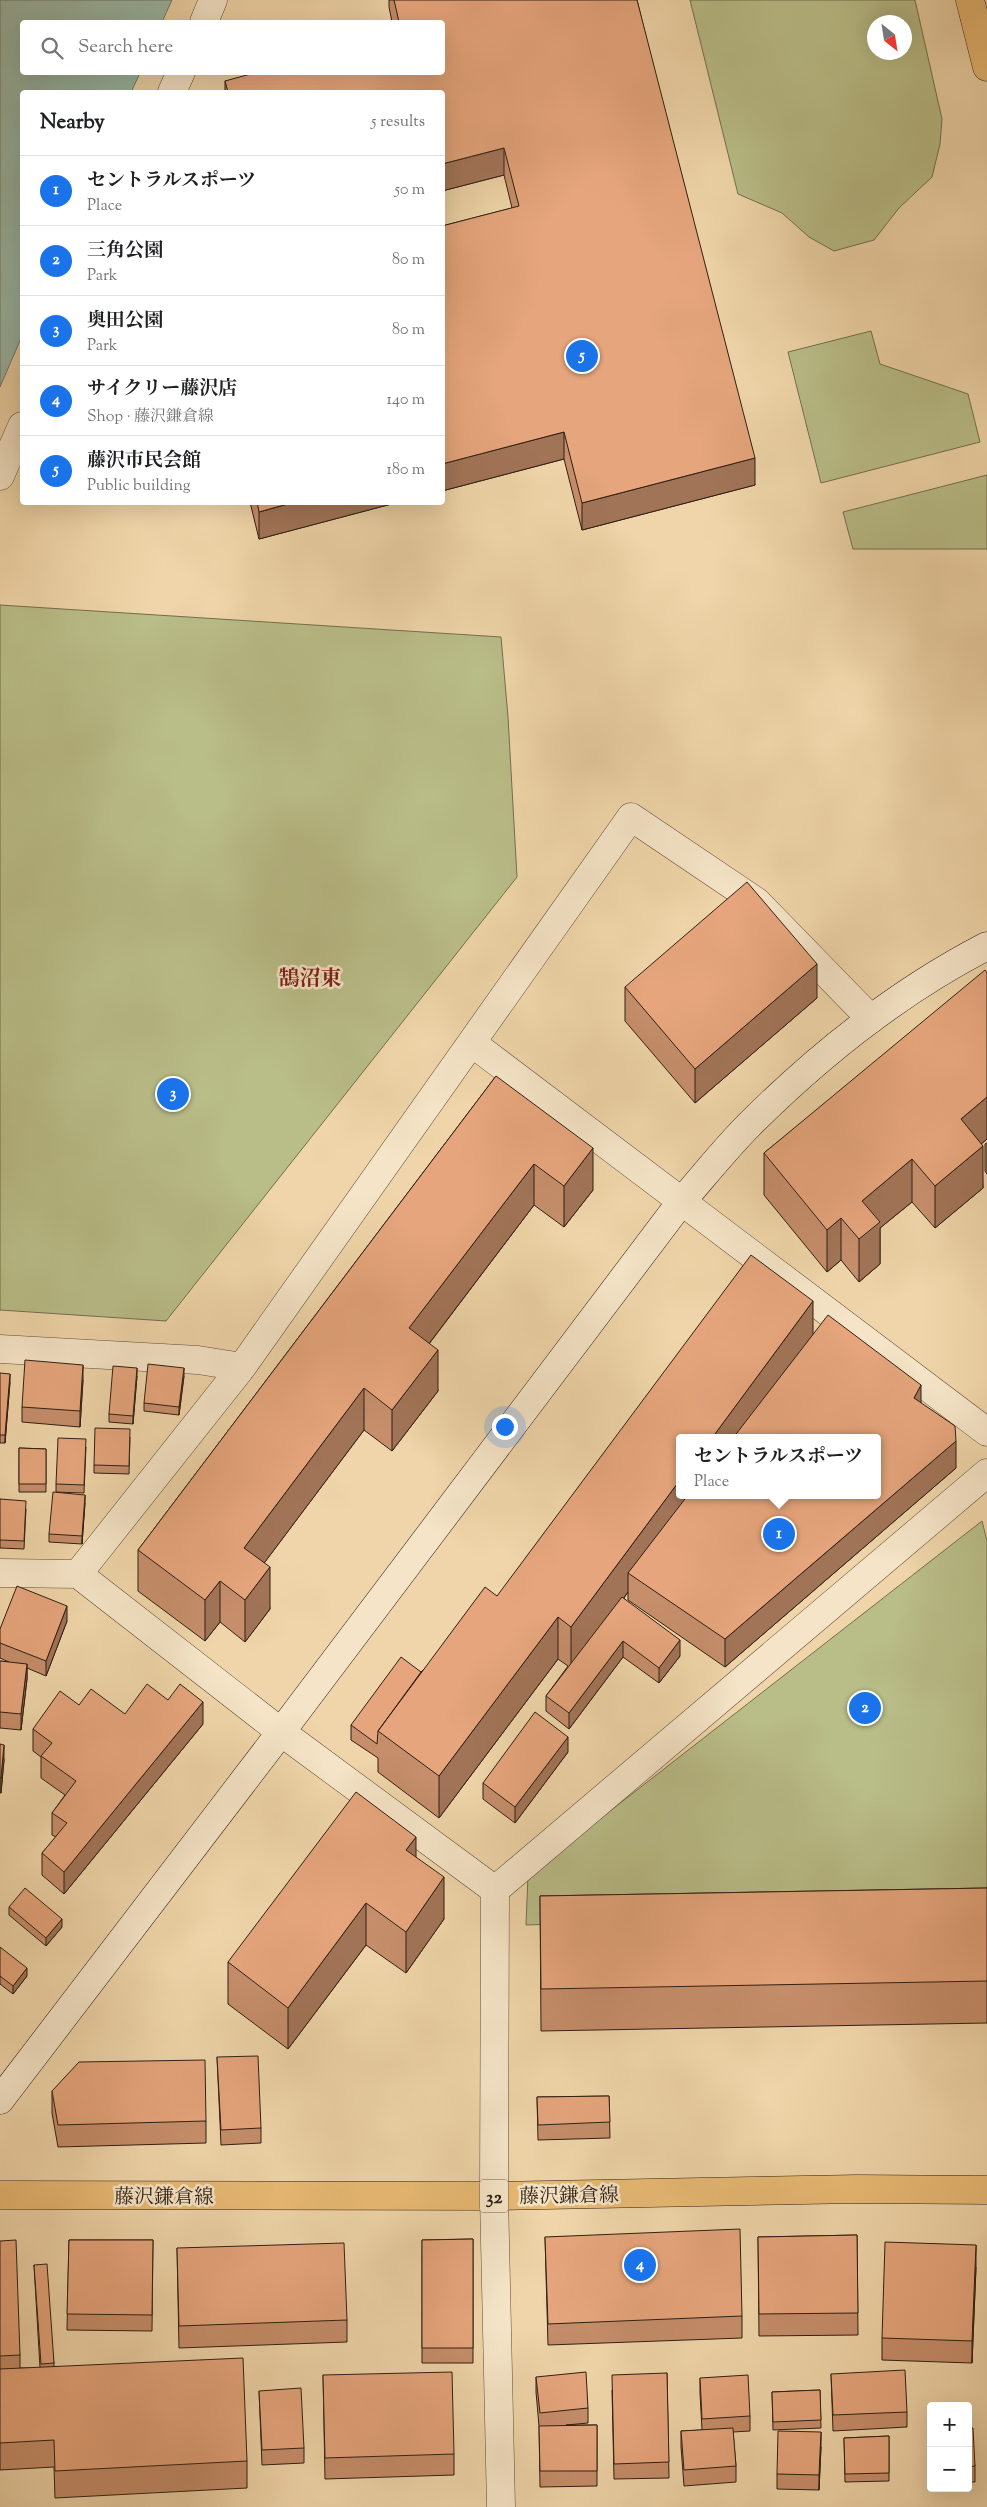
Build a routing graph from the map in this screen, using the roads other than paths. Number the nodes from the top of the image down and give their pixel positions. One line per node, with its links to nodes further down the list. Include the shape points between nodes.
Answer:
1 (213, 0): 3 (street)
2 (978, 14): 4 (main road)
3 (205, 20)
4 (987, 67)
5 (180, 75): 6 (street)
6 (173, 90)
7 (20, 431): 8 (street)
8 (0, 476)
9 (987, 946): 10 (street, via 948,966)
10 (871, 1019): 11 (street, via 757,902 631,817); 12 (street, via 805,1071 747,1127)
11 (472, 1043): 12 (street); 14 (street)
12 (681, 1202): 15 (street); 19 (street)
13 (0, 1349): 14 (street, via 198,1360)
14 (242, 1367): 18 (street)
15 (987, 1432)
16 (987, 1473): 20 (street)
17 (0, 1573): 18 (street)
18 (78, 1574): 19 (street)
19 (281, 1732): 20 (street); 21 (street)
20 (495, 1890): 24 (street)
21 (0, 2100)
22 (987, 2190): 24 (main road, 藤沢鎌倉線 / 32, via 847,2189)
23 (0, 2195): 24 (main road, 藤沢鎌倉線 / 32)
24 (494, 2196): 25 (street)
25 (501, 2507)

